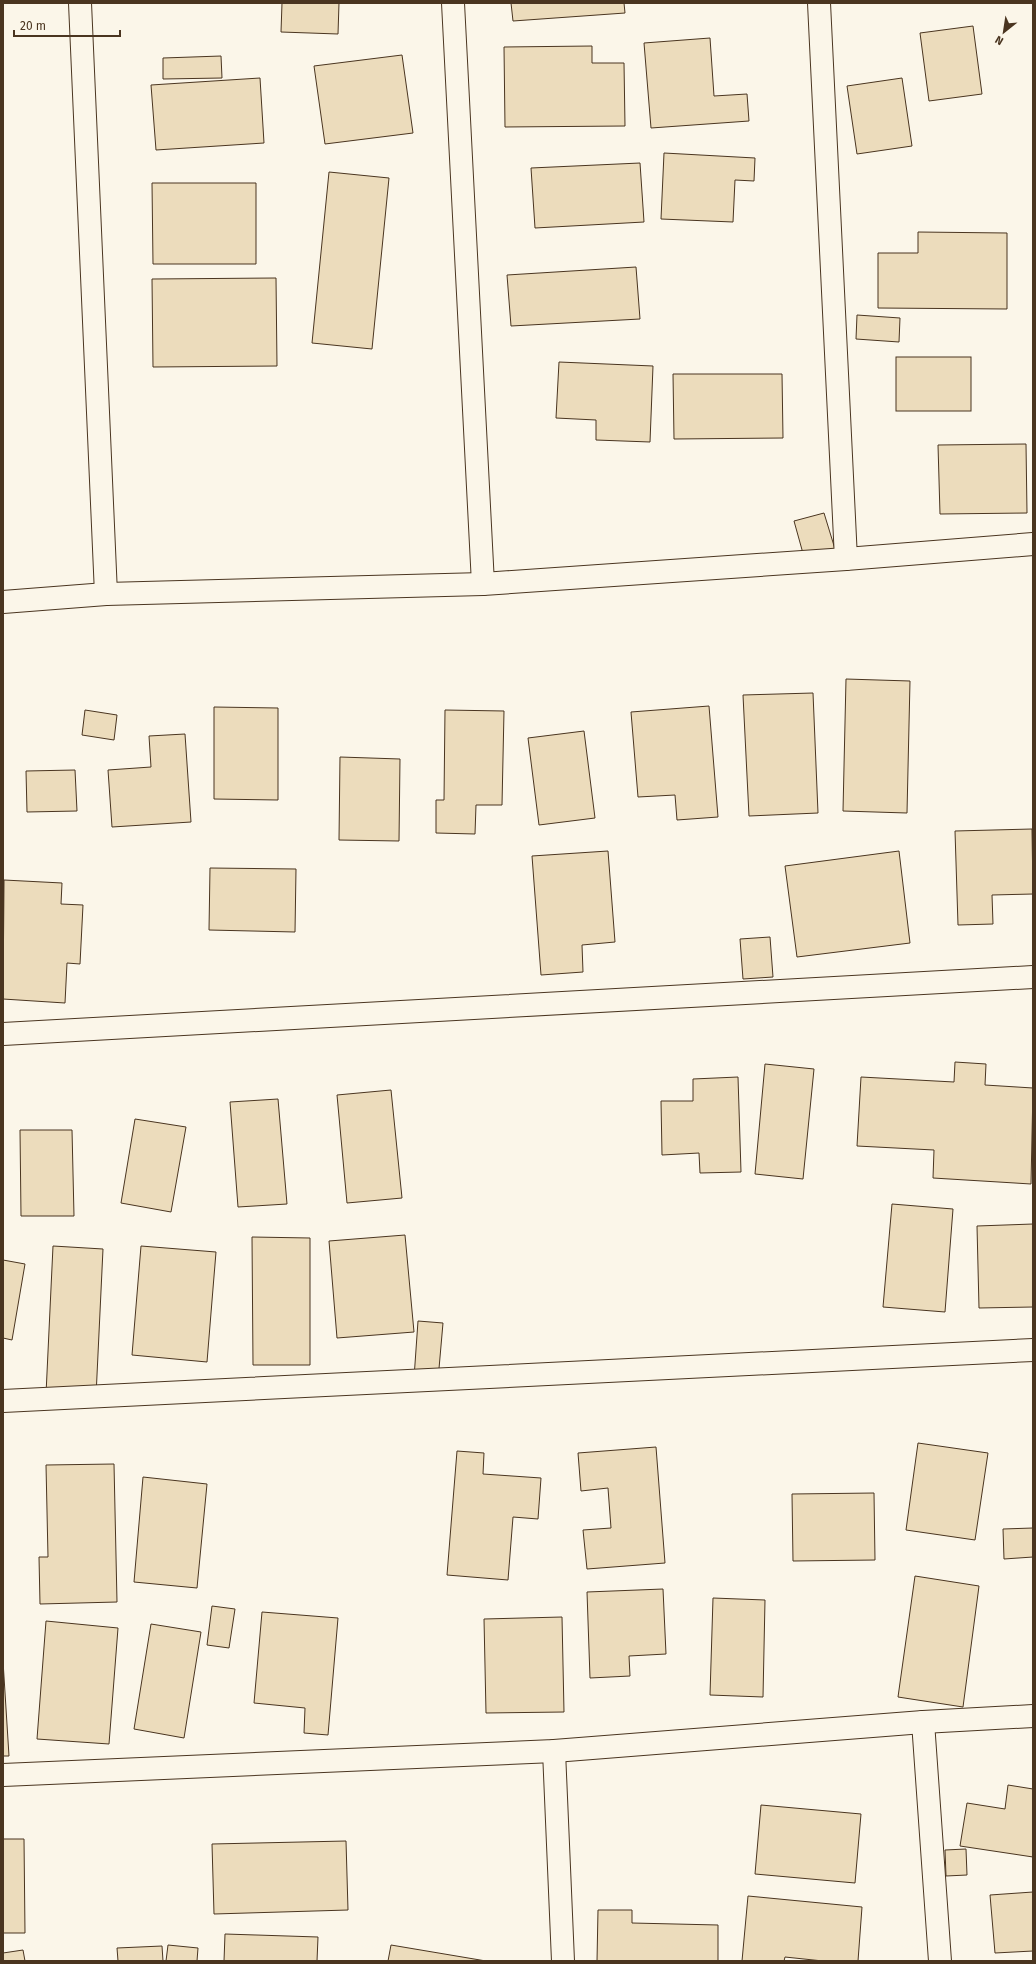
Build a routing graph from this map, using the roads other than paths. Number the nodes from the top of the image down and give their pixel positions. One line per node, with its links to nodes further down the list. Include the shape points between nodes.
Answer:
1 (80, 3): 7 (street)
2 (454, 3): 6 (street)
3 (819, 3): 5 (street)
4 (1033, 544): 5 (street)
5 (846, 560): 6 (street)
6 (483, 584): 7 (street)
7 (106, 594): 8 (street)
8 (3, 602)
9 (1033, 977): 10 (street)
10 (3, 1034)
11 (1033, 1350): 12 (street)
12 (3, 1401)
13 (1033, 1716): 14 (street)
14 (923, 1722): 15 (street); 18 (street)
15 (554, 1751): 16 (street); 17 (street)
16 (3, 1775)
17 (562, 1961)
18 (940, 1961)

